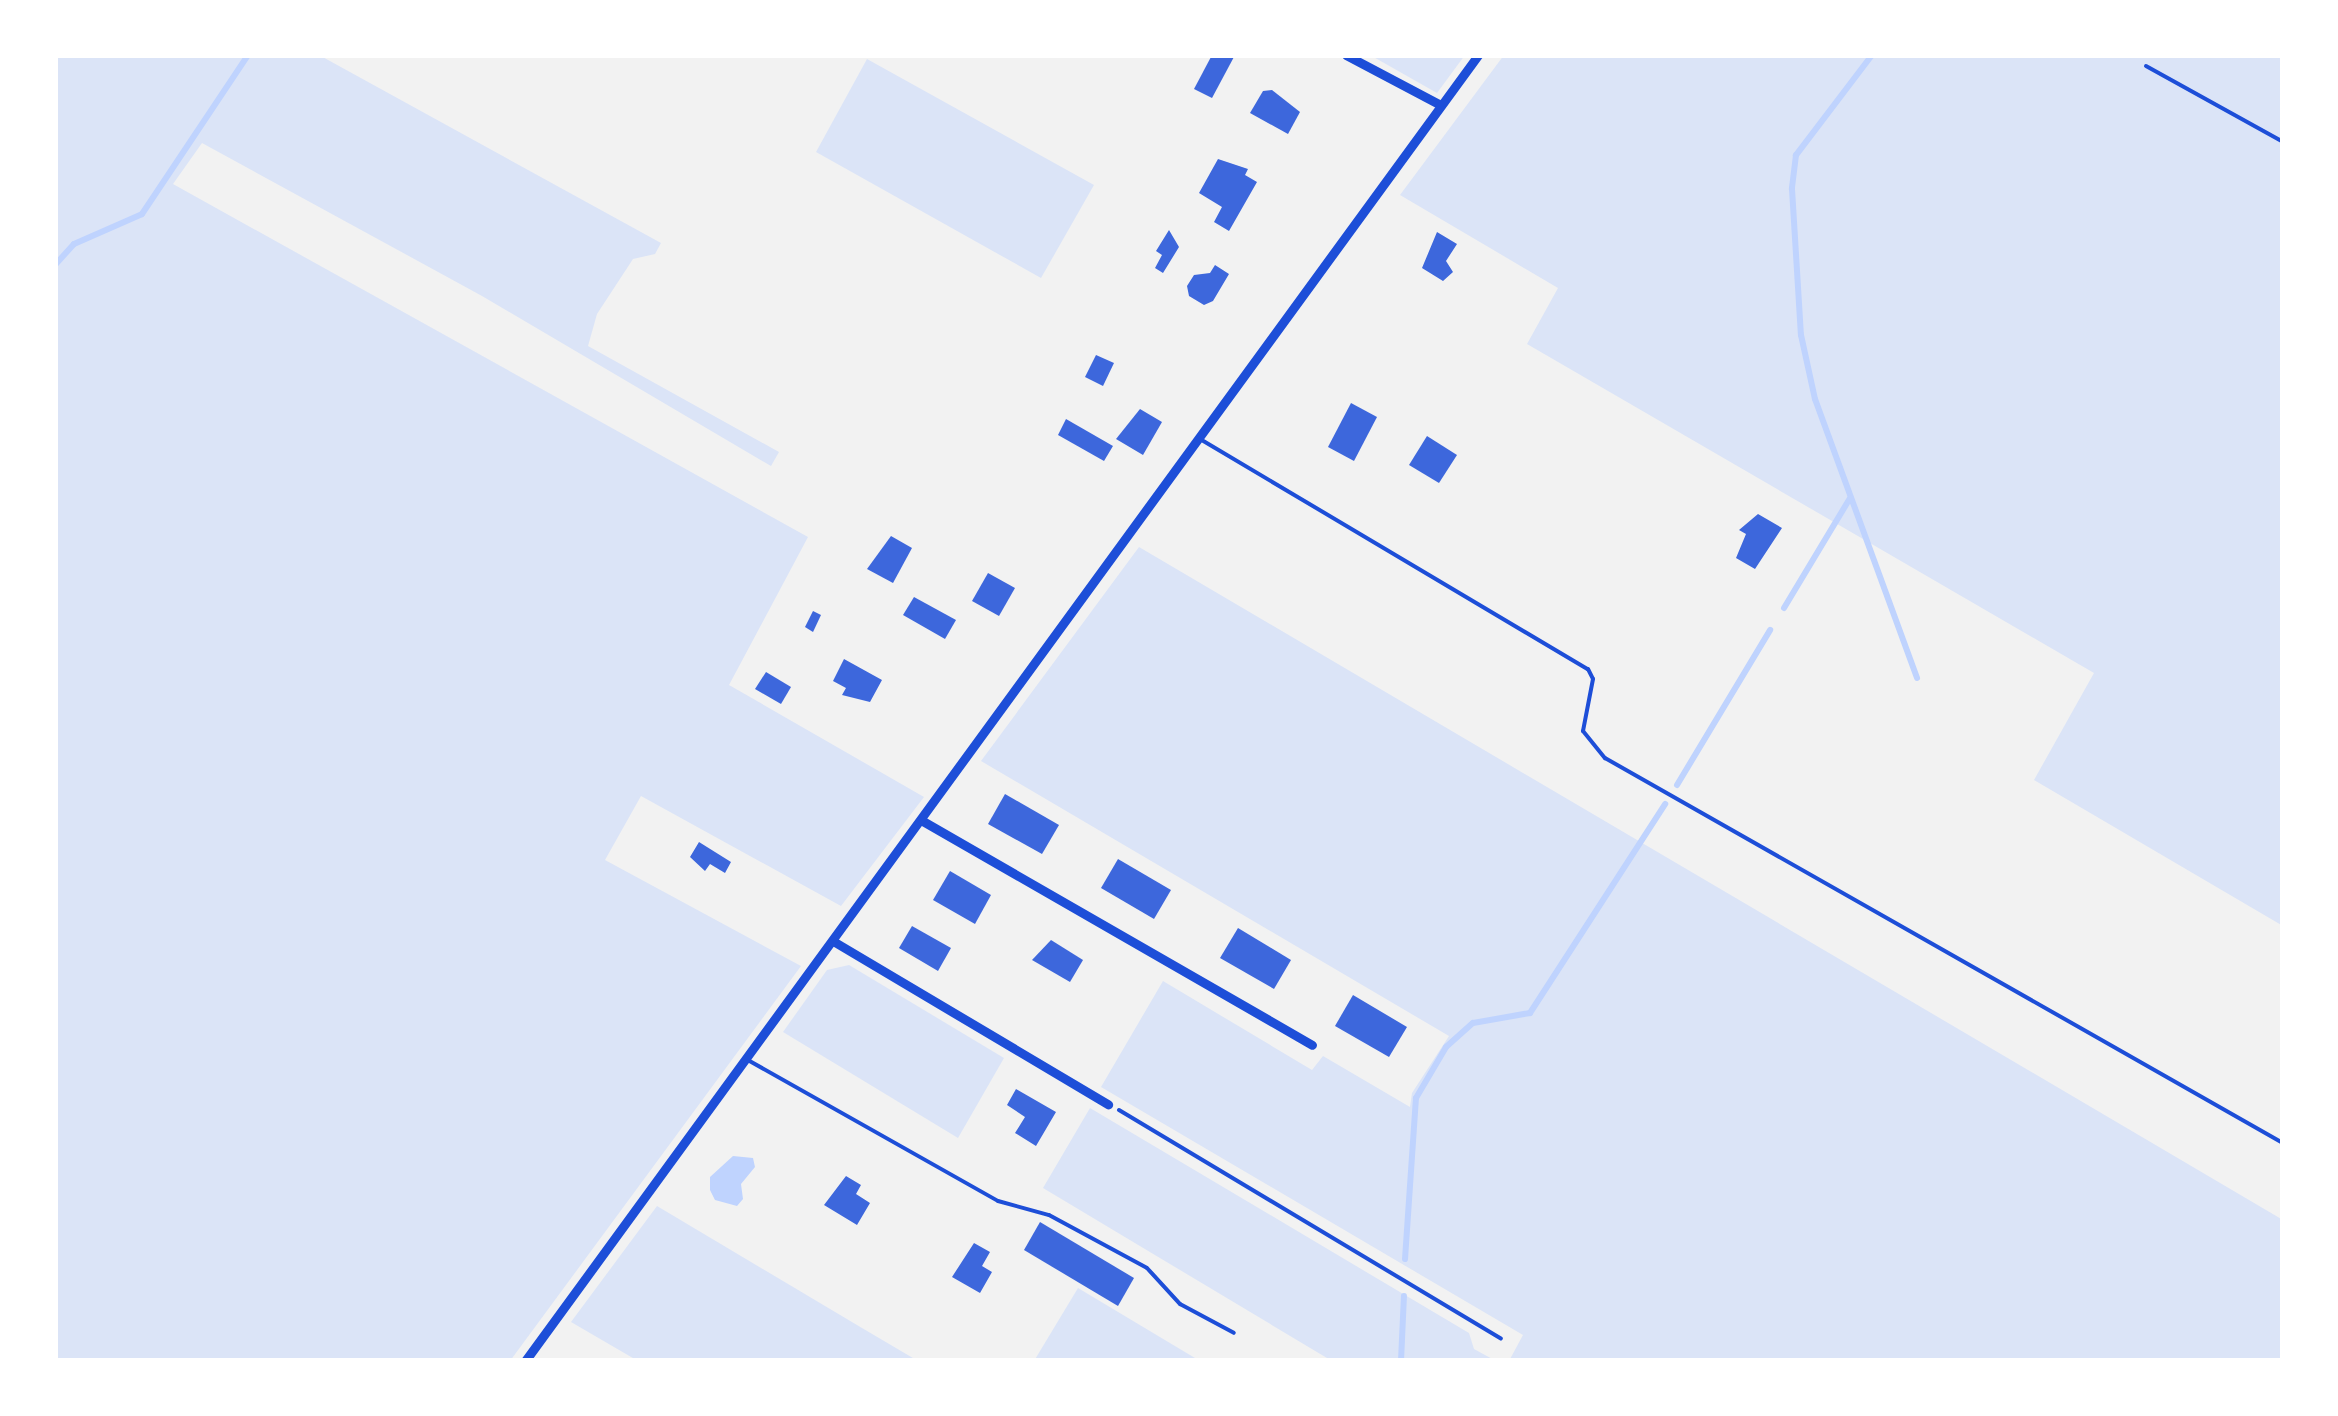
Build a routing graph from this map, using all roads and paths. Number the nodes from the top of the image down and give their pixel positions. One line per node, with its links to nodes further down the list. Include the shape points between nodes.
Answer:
1 (1346, 55): 4 (street)
2 (1478, 55): 4 (street)
3 (2146, 66): 5 (path)
4 (1441, 105): 6 (street)
5 (2283, 142)
6 (1198, 438): 7 (street); 12 (lane, via 1588,669 1583,731 1605,758)
7 (921, 820): 8 (street); 9 (street)
8 (833, 940): 10 (street); 11 (street)
9 (1312, 1045)
10 (746, 1059): 13 (lane, via 998,1201 1049,1215 1148,1268 1180,1304); 15 (street)
11 (1108, 1104): 14 (path)
12 (2283, 1142)
13 (1234, 1333)
14 (1501, 1340)
15 (525, 1361)

